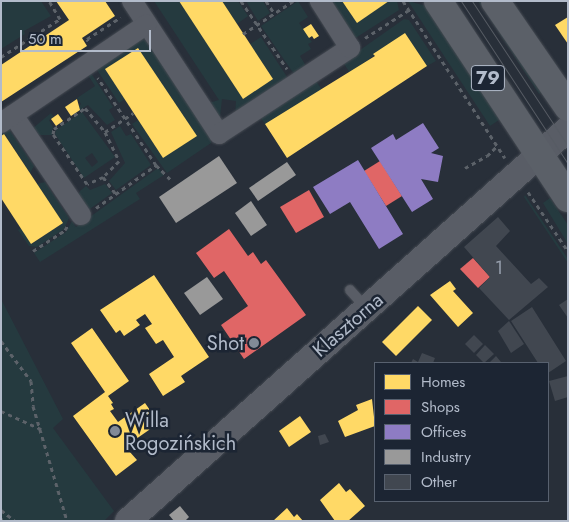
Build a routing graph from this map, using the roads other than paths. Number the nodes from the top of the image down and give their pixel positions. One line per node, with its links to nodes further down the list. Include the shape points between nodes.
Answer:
1 (132, 1): 5 (street)
2 (320, 1): 5 (street, via 350,48 219,134)
3 (438, 1): 9 (main road, 79)
4 (495, 1): 6 (main road, 79)
5 (148, 24): 7 (street)
6 (568, 107)
7 (7, 119): 11 (street)
8 (568, 129): 9 (street, Klasztorna)
9 (538, 155): 10 (main road, 79); 12 (street, Klasztorna, via 358,299)
10 (568, 198)
11 (85, 214)
12 (128, 521)

